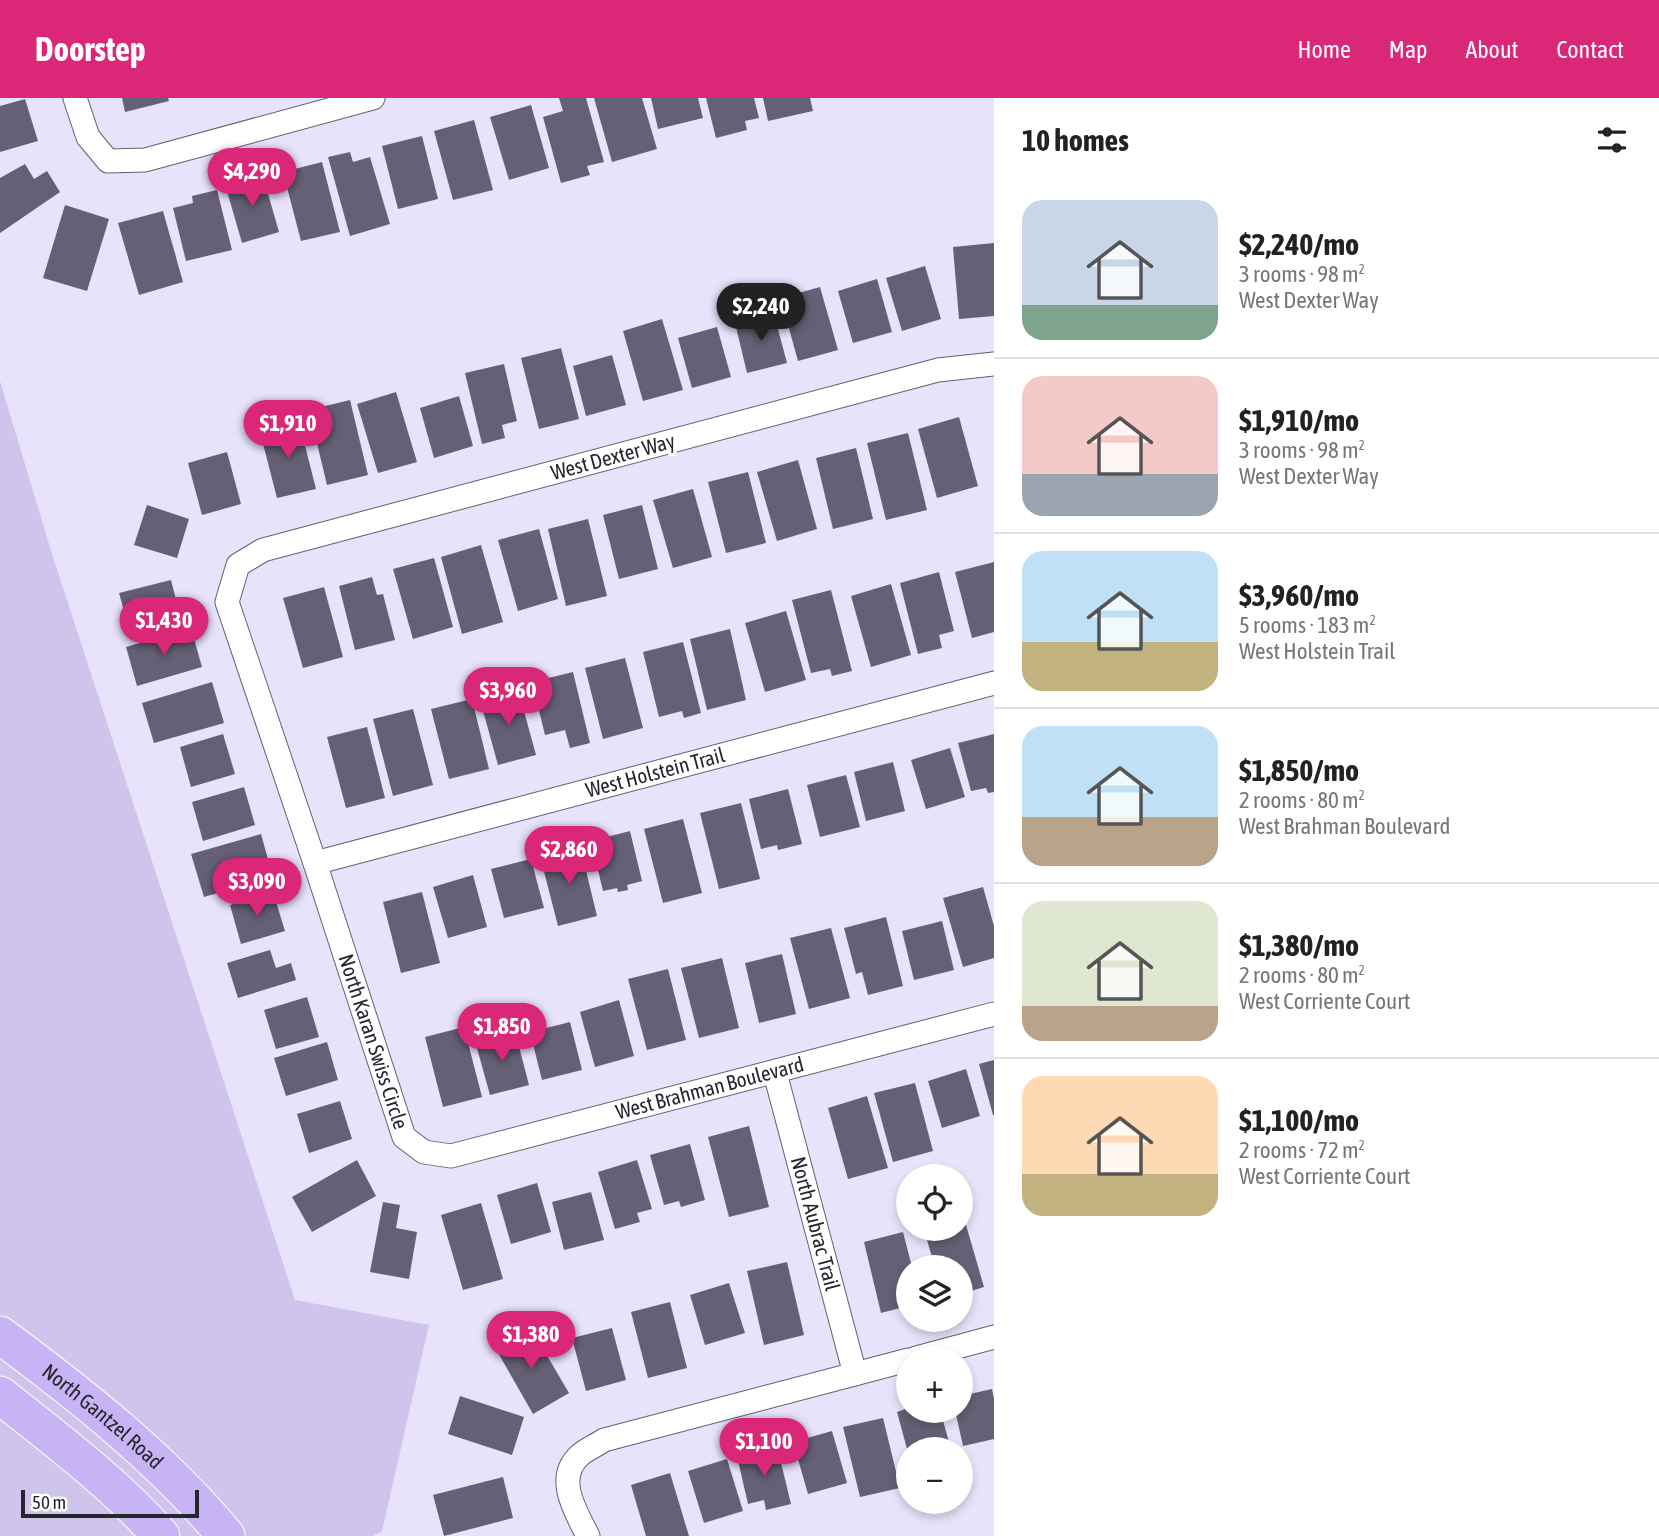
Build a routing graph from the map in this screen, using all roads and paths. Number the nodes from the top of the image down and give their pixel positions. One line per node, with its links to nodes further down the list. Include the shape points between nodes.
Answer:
1 (75, 98): 2 (street, via 88,137 108,161 145,160)
2 (373, 98)
3 (994, 364): 4 (street, West Dexter Way, via 938,370 290,542 263,550)
4 (238, 565): 6 (street, North Karan Swiss Circle, via 227,601)
5 (994, 682): 6 (street, West Holstein Trail)
6 (315, 863): 9 (street, North Karan Swiss Circle, via 404,1137)
7 (994, 1014): 8 (street, West Brahman Boulevard)
8 (775, 1073): 9 (street, West Brahman Boulevard, via 451,1156); 14 (street, North Aubrac Trail)
9 (424, 1152)
10 (0, 1335): 17 (main road, North Gantzel Road, via 137,1445)
11 (994, 1337): 12 (street)
12 (961, 1346)
13 (896, 1363): 14 (street)
14 (855, 1374): 18 (street, via 604,1440 579,1456 568,1475 568,1496)
15 (0, 1395): 16 (main road, via 80,1460)
16 (161, 1536)
17 (226, 1536)
18 (588, 1536)

